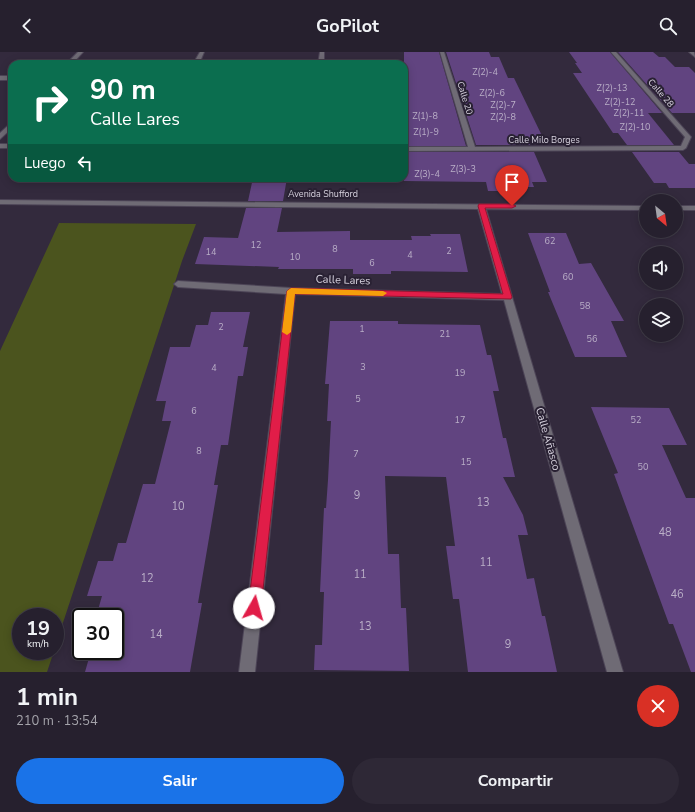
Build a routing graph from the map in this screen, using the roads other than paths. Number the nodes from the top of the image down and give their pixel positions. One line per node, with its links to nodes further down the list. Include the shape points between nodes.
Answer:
1 (81, 52): 6 (street)
2 (442, 52): 11 (street, Calle 20)
3 (613, 52): 9 (street, Calle 28, via 688,137)
4 (691, 52): 5 (street)
5 (695, 56)
6 (73, 60)
7 (8, 128): 8 (street)
8 (0, 137)
9 (683, 148): 11 (street, Calle Milo Borges)
10 (408, 149): 11 (street, Calle Milo Borges)
11 (472, 149)
12 (0, 202): 13 (street, Avenida Shufford)
13 (481, 206): 14 (street, Avenida Shufford); 19 (street, Calle Añasco)
14 (639, 208)
15 (683, 208): 16 (street)
16 (695, 208)
17 (178, 284): 18 (street, Calle Lares)
18 (291, 291): 19 (street, Calle Lares); 20 (street)
19 (508, 297): 21 (street, Calle Añasco)
20 (247, 672)
21 (615, 672)

